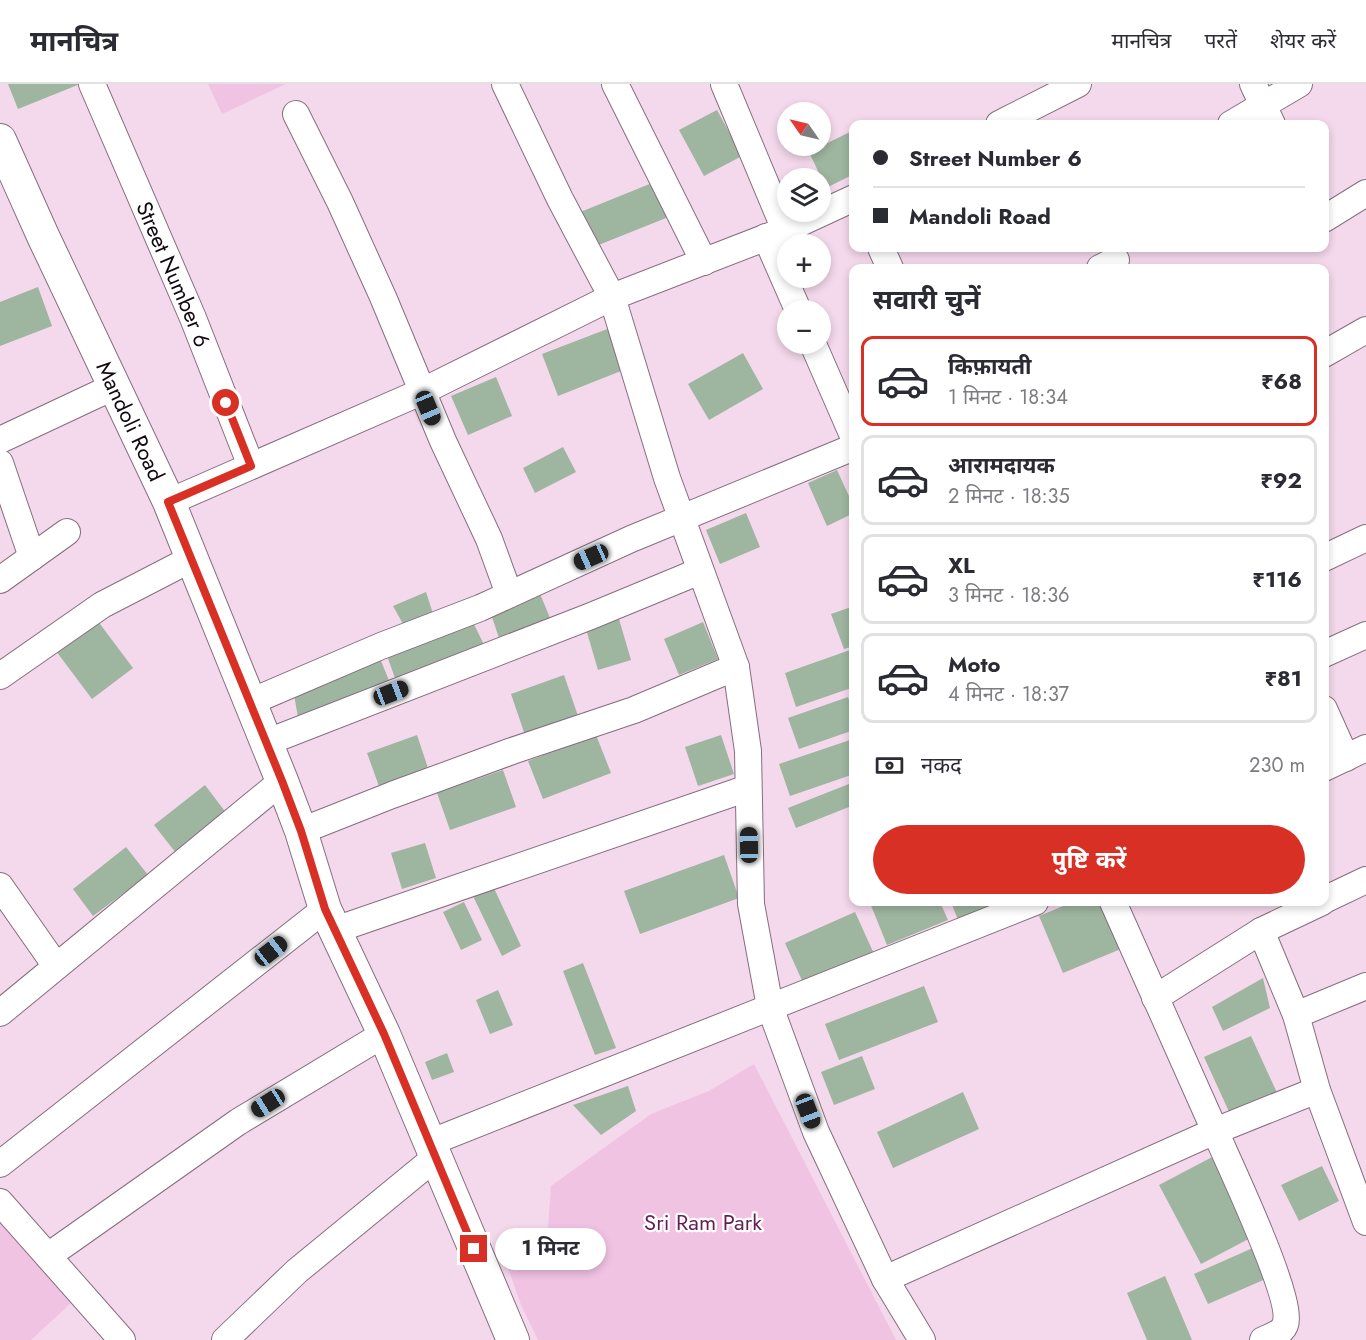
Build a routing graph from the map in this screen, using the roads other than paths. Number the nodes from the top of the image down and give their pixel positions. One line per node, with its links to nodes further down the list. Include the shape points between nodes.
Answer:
1 (92, 84): 28 (street, Street Number 6, via 193,318)
2 (504, 84): 17 (street)
3 (615, 84): 16 (street)
4 (724, 84): 15 (street)
5 (1078, 84): 9 (street)
6 (1299, 84): 7 (street)
7 (1262, 105): 10 (street)
8 (296, 114): 23 (street, via 378,286)
9 (1007, 120)
10 (1238, 120)
11 (0, 140): 22 (street, Mandoli Road)
12 (1366, 193): 14 (street)
13 (849, 200): 15 (street)
14 (1329, 216)
15 (776, 233): 16 (street); 18 (street)
16 (704, 262): 17 (street)
17 (612, 297): 23 (street); 30 (street)
18 (795, 300)
19 (1366, 330): 20 (street)
20 (1329, 351)
21 (817, 354): 24 (street)
22 (113, 387): 25 (street); 29 (street, Mandoli Road)
23 (421, 392): 28 (street); 38 (street, via 489,539)
24 (849, 427)
25 (0, 440)
26 (849, 449): 30 (street)
27 (0, 463): 34 (street)
28 (251, 466): 29 (street)
29 (168, 502): 35 (street, Mandoli Road)
30 (681, 519): 36 (street); 38 (street)
31 (67, 532): 34 (street)
32 (1366, 538): 33 (street)
33 (1329, 556)
34 (32, 557): 37 (street)
35 (191, 559): 42 (street, via 102,605); 43 (street, Mandoli Road)
36 (700, 571): 41 (street); 45 (street)
37 (0, 580)
38 (509, 594): 43 (street)
39 (1366, 635): 40 (street)
40 (1329, 652)
41 (736, 667): 48 (street, via 748,751); 49 (street, via 634,710)
42 (0, 676)
43 (248, 703): 45 (street, Mandoli Road)
44 (1329, 721): 46 (street)
45 (265, 743): 47 (street, Mandoli Road)
46 (1345, 758)
47 (282, 781): 49 (street, Mandoli Road); 58 (street)
48 (748, 788): 56 (street); 61 (street, via 751,904)
49 (301, 831): 56 (street, Mandoli Road)
50 (1366, 880): 52 (street)
51 (0, 886): 58 (street)
52 (1329, 898)
53 (1025, 906): 61 (street)
54 (1115, 906): 60 (street)
55 (1313, 906): 57 (street)
56 (330, 920): 64 (street, Mandoli Road); 68 (street)
57 (1261, 931): 60 (street); 63 (street)
58 (56, 966): 62 (street)
59 (1366, 986): 63 (street)
60 (1155, 998): 66 (street)
61 (770, 1007): 67 (street); 72 (street, via 816,1132)
62 (0, 1013)
63 (1296, 1015): 65 (street)
64 (384, 1034): 67 (street, Mandoli Road); 71 (street, via 238,1122)
65 (1317, 1090): 66 (street); 70 (street)
66 (1215, 1131): 72 (street); 77 (street, via 1264,1243 1286,1312 1281,1330)
67 (432, 1150): 74 (street); 75 (street, Mandoli Road)
68 (0, 1164)
69 (0, 1202): 71 (street)
70 (1366, 1222)
71 (48, 1256): 73 (street)
72 (885, 1279): 76 (street)
73 (122, 1340)
74 (225, 1340)
75 (513, 1340)
76 (922, 1340)
77 (1263, 1340)

